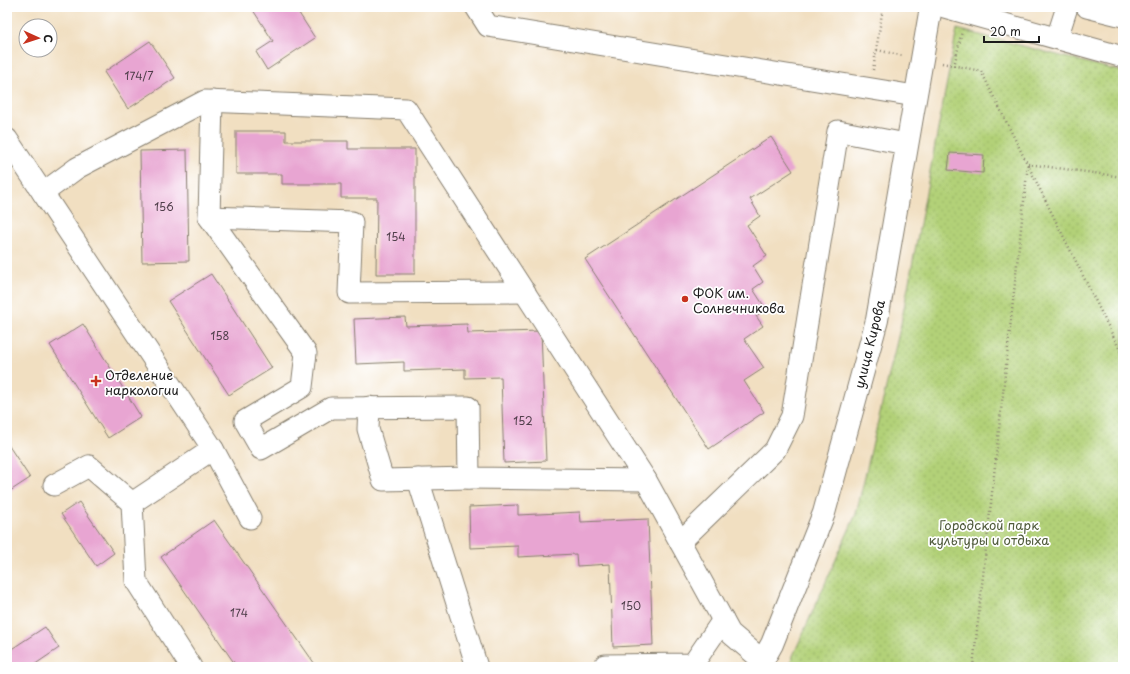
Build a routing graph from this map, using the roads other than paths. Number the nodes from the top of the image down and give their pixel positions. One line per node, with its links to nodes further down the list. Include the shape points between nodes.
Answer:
1 (476, 7): 9 (street, via 488,26)
2 (931, 7): 9 (main road, улица Кирова)
3 (944, 7): 7 (street)
4 (1068, 7): 7 (street)
5 (1087, 7): 6 (street)
6 (1123, 16)
7 (1057, 38): 8 (street)
8 (1123, 56)
9 (915, 96): 12 (main road, улица Кирова)
10 (212, 101): 13 (street, via 205,101 77,168); 14 (street); 15 (street, via 406,109)
11 (7, 139): 13 (street)
12 (906, 144): 24 (street, via 838,131 792,416 775,450); 26 (main road, улица Кирова, via 877,320 826,506 772,644)
13 (43, 193): 17 (street)
14 (209, 217): 15 (street, via 352,222 349,293); 16 (street, via 306,353 302,387 245,421 261,449 331,408)
15 (524, 292): 20 (street)
16 (369, 407): 18 (street, via 468,407); 19 (street, via 368,429 383,480)
17 (213, 450): 22 (street); 23 (street)
18 (469, 478): 19 (street); 20 (street)
19 (418, 479): 28 (street)
20 (646, 480): 24 (street)
21 (54, 485): 22 (street, via 89,466)
22 (132, 503): 27 (street, via 136,581)
23 (250, 518)
24 (680, 542): 25 (street)
25 (723, 620): 26 (street, via 730,633); 29 (street, via 693,664)
26 (761, 664)
27 (191, 667)
28 (476, 667)
29 (604, 667)

